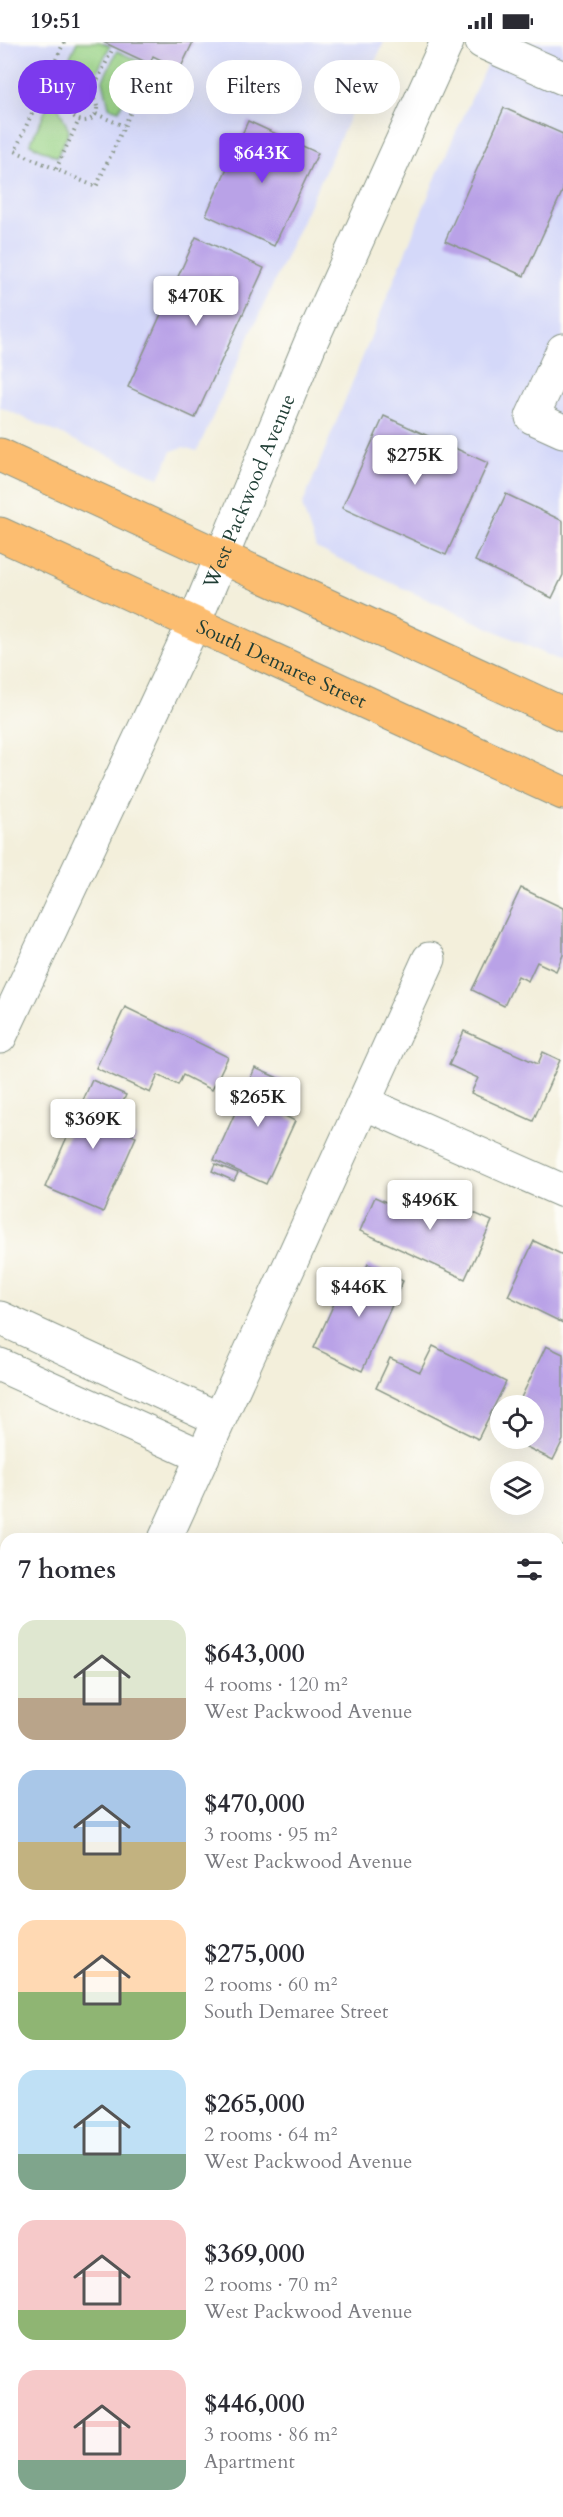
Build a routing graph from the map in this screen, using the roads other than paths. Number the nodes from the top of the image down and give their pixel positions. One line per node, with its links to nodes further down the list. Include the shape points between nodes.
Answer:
1 (447, 42): 8 (street, West Packwood Avenue, via 310,344)
2 (482, 42): 3 (street)
3 (563, 78)
4 (563, 350): 5 (street, via 532,417)
5 (563, 431)
6 (0, 455): 8 (main road)
7 (0, 534): 9 (main road, South Demaree Street)
8 (222, 558): 9 (street, West Packwood Avenue); 10 (main road)
9 (194, 623): 11 (main road, South Demaree Street); 13 (street, West Packwood Avenue)
10 (563, 714)
11 (563, 793)
12 (429, 959): 14 (street)
13 (0, 1037)
14 (364, 1103): 15 (street); 18 (street)
15 (563, 1191)
16 (0, 1318): 18 (street)
17 (0, 1365): 19 (street)
18 (219, 1419): 19 (street)
19 (203, 1457): 20 (street)
20 (168, 1533)

